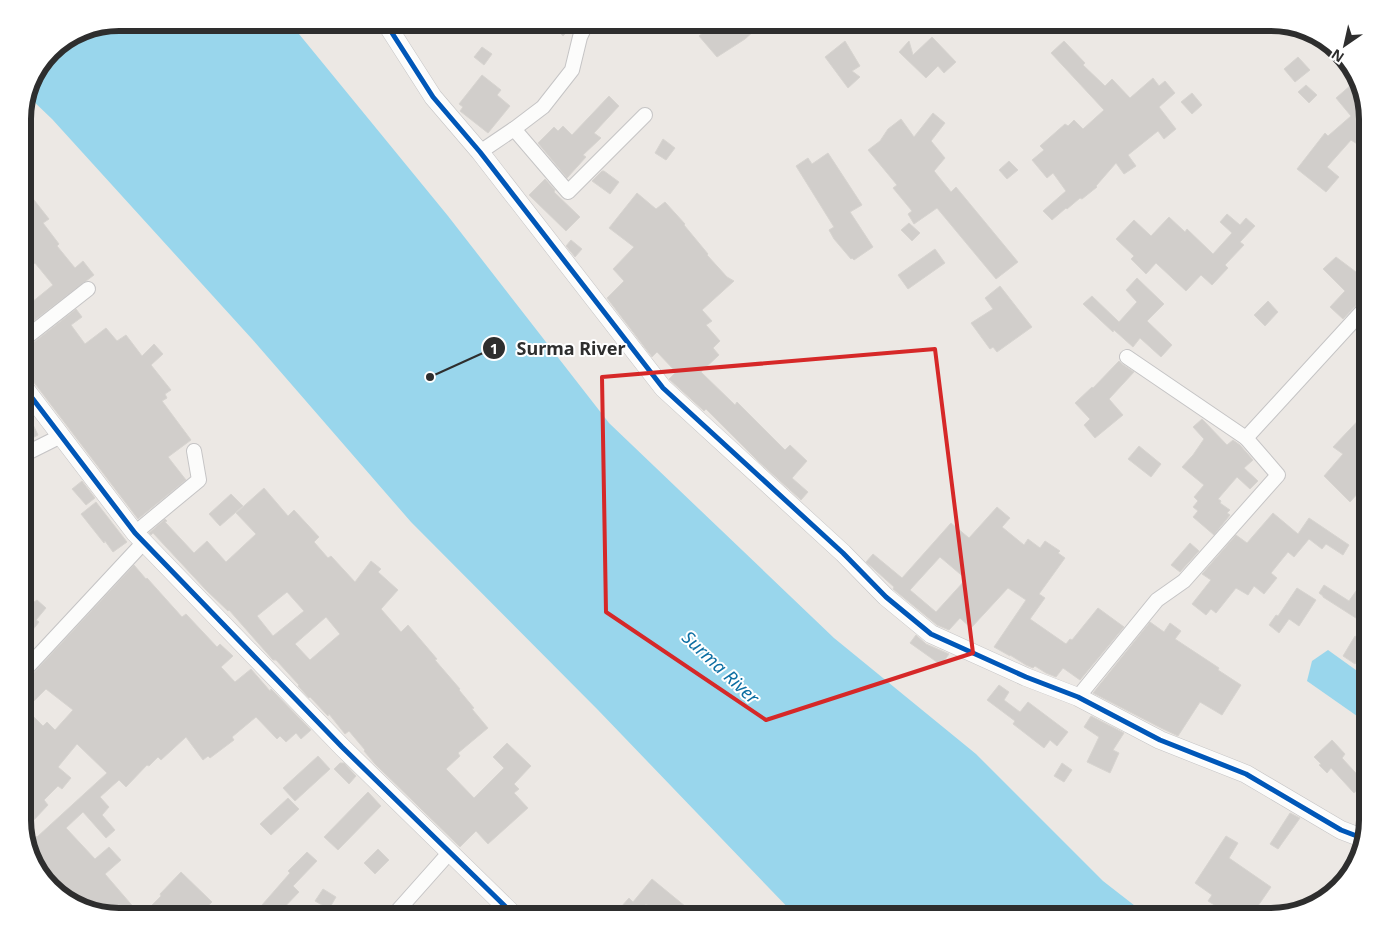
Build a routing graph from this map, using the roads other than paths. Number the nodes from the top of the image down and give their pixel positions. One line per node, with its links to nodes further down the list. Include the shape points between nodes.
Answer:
1 (392, 31): 5 (street, via 433,98)
2 (583, 31): 4 (street, via 572,70 543,107)
3 (645, 114): 4 (street, via 568,192)
4 (514, 129): 5 (street)
5 (480, 152): 17 (street, via 663,388 843,553 886,597 931,634)
6 (88, 289): 8 (street)
7 (1359, 316): 12 (street)
8 (31, 334)
9 (1128, 357): 12 (street)
10 (31, 397): 11 (street)
11 (61, 436): 14 (street); 15 (street)
12 (1246, 438): 17 (street, via 1278,475 1184,581 1157,600)
13 (194, 451): 15 (street, via 199,480)
14 (31, 452)
15 (140, 537): 16 (street); 19 (street)
16 (31, 663)
17 (1078, 697): 18 (street, via 1160,740 1246,774 1341,830)
18 (1357, 836)
19 (449, 853): 20 (street); 21 (street)
20 (399, 908)
21 (507, 908)

